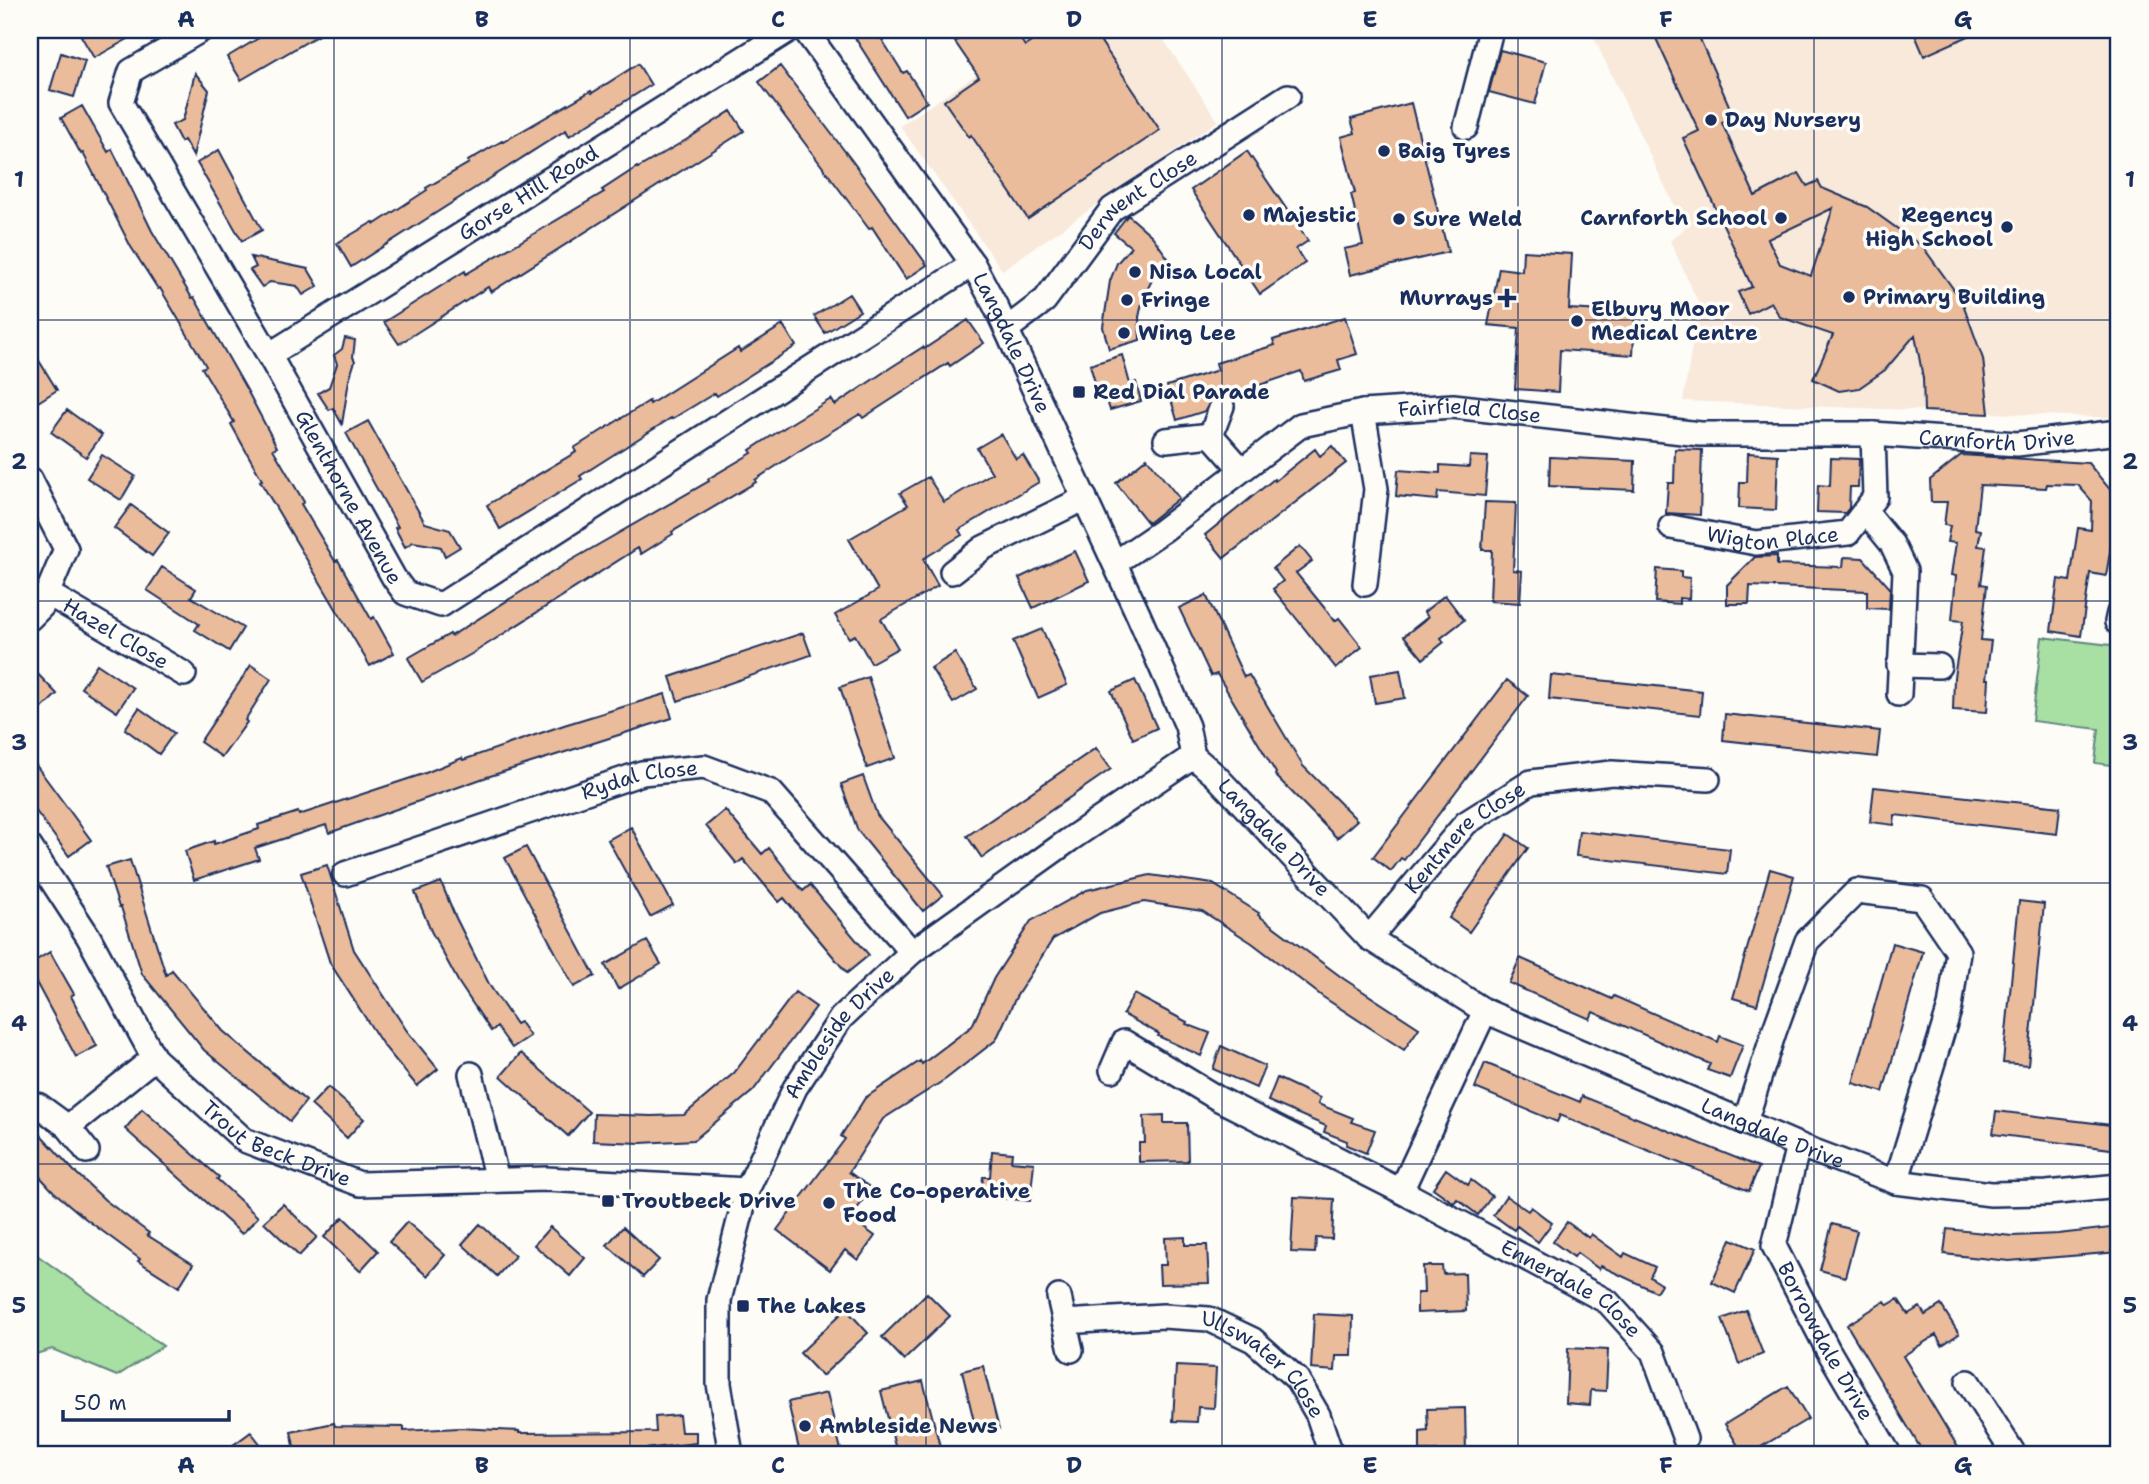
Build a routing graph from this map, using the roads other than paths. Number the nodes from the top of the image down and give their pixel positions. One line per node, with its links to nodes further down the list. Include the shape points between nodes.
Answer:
1 (201, 30): 9 (street, Glenthorne Avenue, via 131,71 121,103)
2 (789, 30): 9 (street, Gorse Hill Road)
3 (805, 30): 7 (street, Langdale Drive)
4 (1492, 30): 6 (street)
5 (1288, 96): 8 (street, Derwent Close, via 1112,209 1045,300)
6 (1466, 127)
7 (973, 264): 8 (street, Langdale Drive); 9 (street, Glenthorne Avenue, via 441,605 405,593 394,578)
8 (1007, 329): 18 (street, Langdale Drive)
9 (269, 355)
10 (1222, 406): 14 (street)
11 (1363, 412): 13 (street, Fairfield Close, via 1452,406 1700,434); 16 (street, Fairfield Close, via 1301,425); 23 (street, via 1376,489)
12 (2119, 432): 13 (street, Carnforth Drive, via 2017,444)
13 (1873, 434): 19 (street, Wigton Place, via 1875,497)
14 (1211, 435): 15 (street); 16 (street)
15 (1166, 440)
16 (1241, 468): 21 (street, Fairfield Close)
17 (30, 479): 24 (street, via 66,549)
18 (1084, 498): 21 (street, Langdale Drive); 22 (street, via 983,548)
19 (1865, 511): 20 (street, Wigton Place, via 1848,533 1756,543); 26 (street, Wigton Place, via 1892,544 1905,571)
20 (1671, 527)
21 (1115, 563): 30 (street, Langdale Drive, via 1187,726)
22 (952, 572)
23 (1365, 584)
24 (47, 593): 25 (street); 28 (street, Hazel Close)
25 (30, 618)
26 (1899, 665): 27 (street); 29 (street, Wigton Place)
27 (1939, 666)
28 (184, 674)
29 (1899, 694)
30 (1193, 756): 34 (street, Langdale Drive); 35 (street, Ambleside Drive)
31 (1708, 779): 34 (street, Kentmere Close, via 1612,773 1531,782 1466,823)
32 (30, 846): 37 (street, Trout Beck Drive, via 88,936)
33 (345, 874): 35 (street, Rydal Close, via 642,773 704,767 771,792)
34 (1369, 938): 36 (street, Langdale Drive)
35 (912, 952): 48 (street, Ambleside Drive, via 841,1018 794,1088)
36 (1485, 1012): 41 (street, Langdale Drive); 49 (street)
37 (154, 1058): 42 (street); 45 (street, Trout Beck Drive, via 244,1140 360,1184)
38 (1112, 1070): 49 (street, Ennerdale Close, via 1124,1042 1217,1098)
39 (471, 1074): 45 (street)
40 (38, 1105): 42 (street)
41 (1745, 1122): 43 (street, Langdale Drive); 46 (street, via 1808,941 1857,891 1922,900 1958,952 1950,1007)
42 (68, 1127): 44 (street)
43 (1797, 1145): 46 (street, Langdale Drive); 57 (street, Borrowdale Drive, via 1774,1246)
44 (87, 1151)
45 (497, 1180): 48 (street, Trout Beck Drive)
46 (1896, 1182): 47 (street, Langdale Drive, via 1991,1194)
47 (2119, 1186)
48 (747, 1190): 55 (street, Ambleside Drive, via 719,1300 719,1384)
49 (1401, 1191): 54 (street, Ennerdale Close, via 1608,1303 1653,1352)
50 (1059, 1297): 51 (street)
51 (1064, 1322): 52 (street); 56 (street, Ullswater Close, via 1163,1316 1209,1319 1253,1340 1297,1379 1318,1415)
52 (1071, 1350)
53 (1968, 1382): 58 (street)
54 (1685, 1439)
55 (731, 1454)
56 (1331, 1454)
57 (1889, 1454)
58 (2014, 1454)

